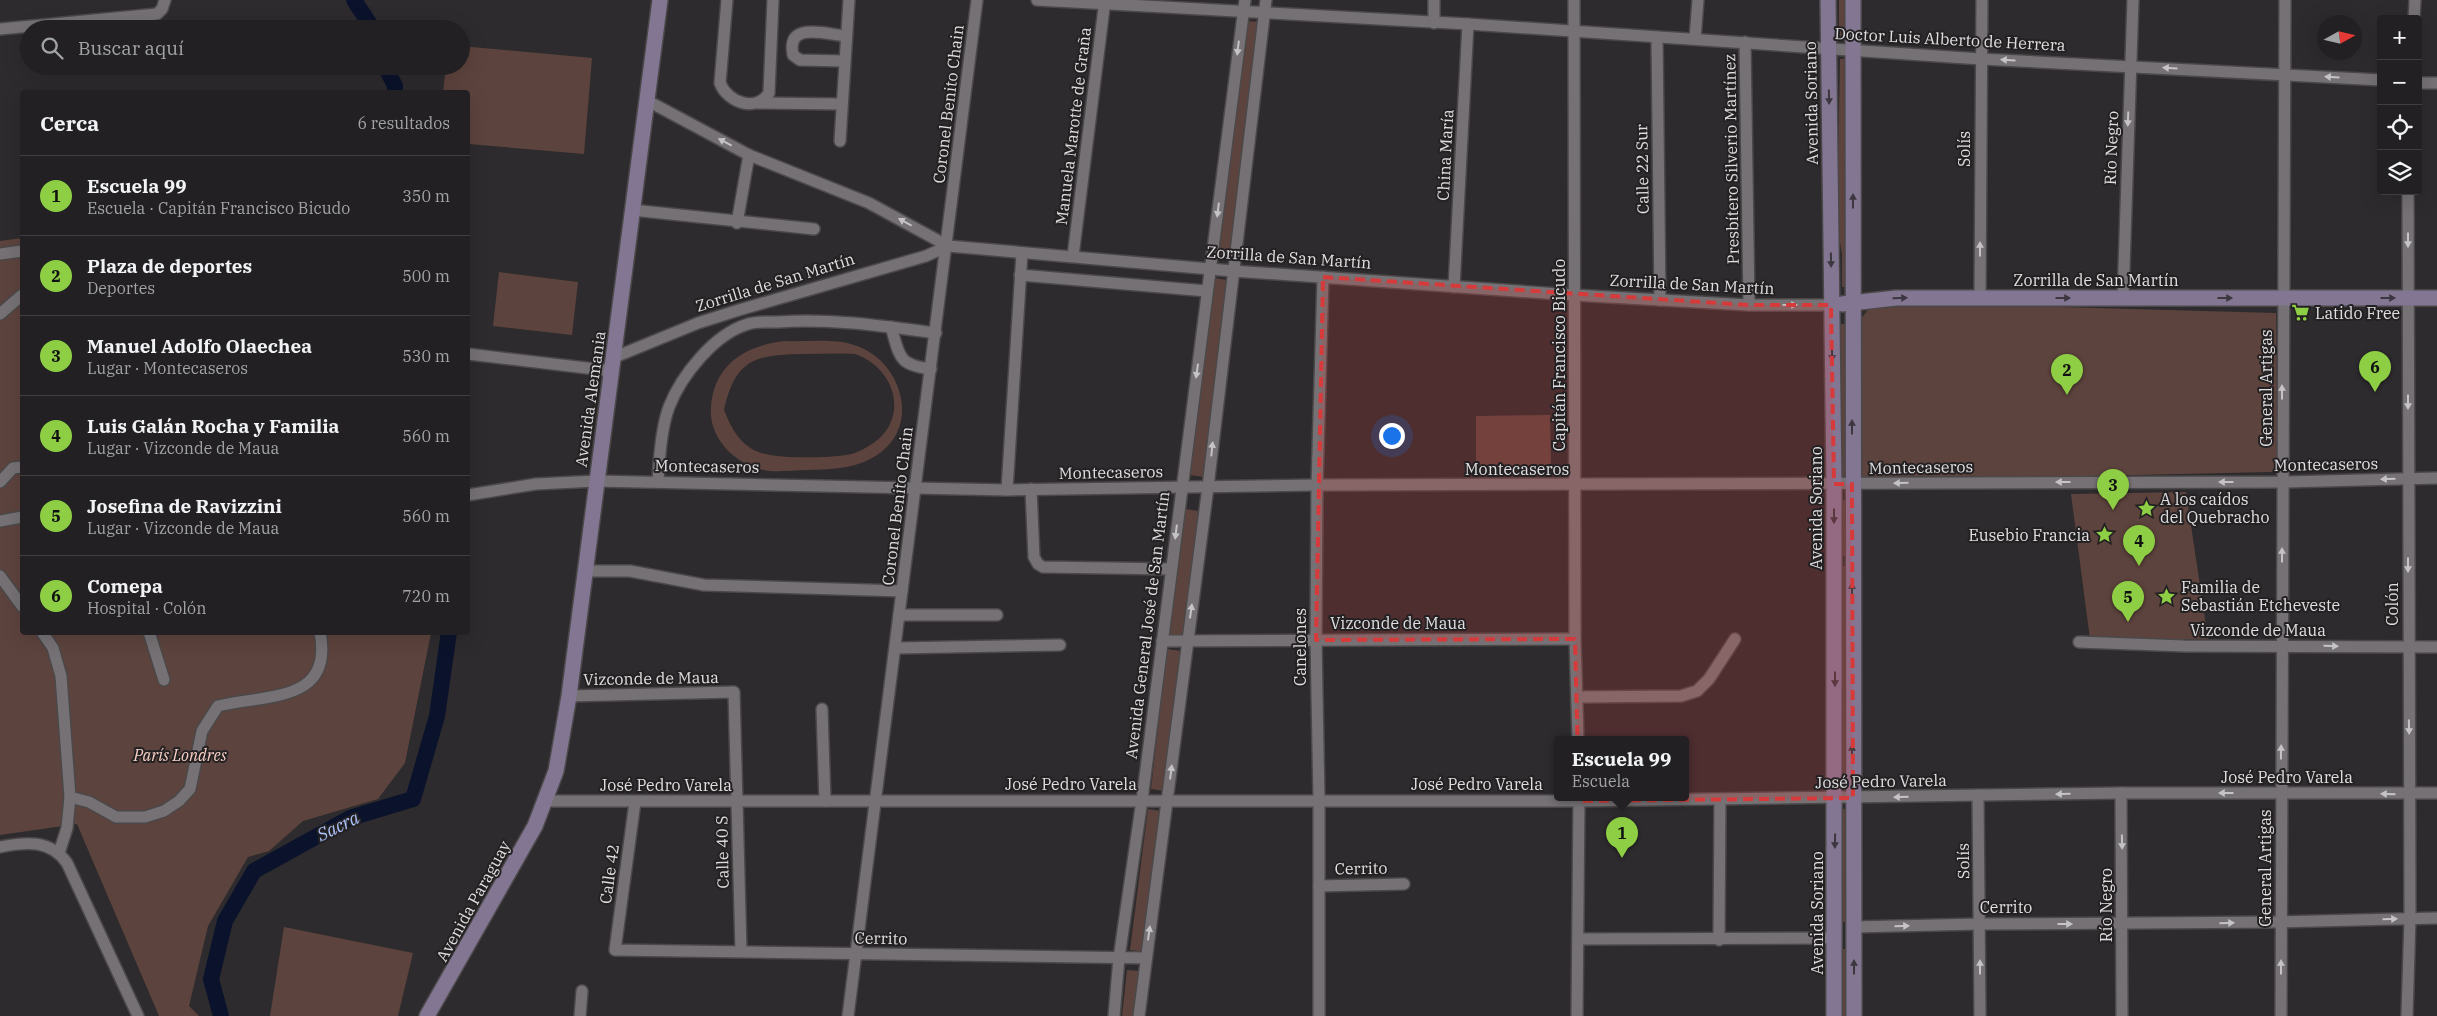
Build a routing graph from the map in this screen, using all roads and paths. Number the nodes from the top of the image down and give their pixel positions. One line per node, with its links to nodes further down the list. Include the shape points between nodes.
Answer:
1 (164, 0): 22 (street, via 157,14)
2 (660, 0): 41 (street, Avenida Alemania)
3 (727, 0): 42 (street, via 720,83 724,93 734,101)
4 (773, 0): 42 (street, via 769,93)
5 (849, 0): 28 (street)
6 (977, 0): 50 (street, Coronel Benito Chain)
7 (1038, 0): 18 (street, Doctor Luis Alberto de Herrera)
8 (1266, 0): 20 (street)
9 (1434, 0): 23 (street)
10 (1574, 0): 27 (street, Capitán Francisco Bicudo)
11 (1698, 0): 30 (street)
12 (1828, 0): 32 (street, Avenida Soriano)
13 (1852, 0): 33 (street)
14 (1982, 0): 34 (street, Solís)
15 (2133, 0): 36 (street, Río Negro)
16 (2285, 0): 37 (street, General Artigas)
17 (2415, 0): 21 (street)
18 (1105, 2): 19 (street, Doctor Luis Alberto de Herrera); 54 (street, Manuela Marotte de Graña)
19 (1244, 6): 20 (street, Doctor Luis Alberto de Herrera); 55 (street, Avenida General José de San Martín, one-way to 55)
20 (1264, 13): 23 (street, Doctor Luis Alberto de Herrera); 56 (street)
21 (2414, 15)
22 (94, 20)
23 (1434, 23): 24 (street, Doctor Luis Alberto de Herrera)
24 (1468, 24): 27 (street, Doctor Luis Alberto de Herrera); 59 (street, China María)
25 (20, 27): 26 (street)
26 (0, 29)
27 (1574, 32): 29 (street, Doctor Luis Alberto de Herrera); 61 (street, Capitán Francisco Bicudo)
28 (846, 36): 35 (street); 35 (street, via 803,32 795,36 791,45 792,55 800,60)
29 (1657, 37): 30 (street, Doctor Luis Alberto de Herrera); 68 (street, Calle 22 Sur)
30 (1695, 39): 31 (street, Doctor Luis Alberto de Herrera)
31 (1745, 42): 32 (street, Doctor Luis Alberto de Herrera); 71 (street, Presbítero Silverio Martínez)
32 (1828, 48): 33 (street, Doctor Luis Alberto de Herrera); 70 (street, Avenida Soriano, one-way to 70)
33 (1853, 50): 34 (street, Doctor Luis Alberto de Herrera); 69 (street, one-way to 33)
34 (1981, 59): 36 (street, Doctor Luis Alberto de Herrera, one-way to 34); 63 (street, Solís, one-way to 34)
35 (844, 61): 43 (street)
36 (2130, 66): 37 (street, Doctor Luis Alberto de Herrera, one-way to 36); 64 (street, Río Negro, one-way to 64)
37 (2285, 74): 38 (street, Doctor Luis Alberto de Herrera, one-way to 37); 65 (street, General Artigas)
38 (2377, 80)
39 (2422, 82): 40 (street)
40 (2437, 83)
41 (646, 100): 45 (street, Zorrilla de San Martín, one-way to 41); 47 (street, Avenida Alemania)
42 (758, 103): 43 (street)
43 (841, 104): 44 (street)
44 (840, 141)
45 (749, 155): 48 (street); 50 (street, Zorrilla de San Martín, one-way to 45, via 869,203)
46 (2408, 195): 66 (street, Colón, one-way to 66)
47 (632, 210): 48 (street); 76 (street, Avenida Alemania)
48 (737, 223): 49 (street)
49 (814, 230)
50 (948, 246): 52 (street, Zorrilla de San Martín); 74 (street, Coronel Benito Chain); 76 (street, Zorrilla de San Martín, via 926,256 698,324)
51 (20, 250): 53 (street)
52 (1022, 253): 54 (street, Zorrilla de San Martín); 57 (street)
53 (0, 254)
54 (1073, 256): 55 (street, Zorrilla de San Martín)
55 (1210, 269): 56 (street, Zorrilla de San Martín); 60 (street, Avenida General José de San Martín)
56 (1233, 271): 58 (street, Zorrilla de San Martín); 91 (street, one-way to 56)
57 (1020, 275): 60 (street); 92 (street)
58 (1323, 277): 59 (street, Zorrilla de San Martín); 87 (street, Canelones)
59 (1454, 287): 61 (street, Zorrilla de San Martín)
60 (1207, 292): 90 (street, Avenida General José de San Martín, one-way to 90)
61 (1574, 295): 68 (street, Zorrilla de San Martín); 89 (street, Capitán Francisco Bicudo)
62 (20, 297): 72 (street)
63 (1980, 298): 64 (street, Zorrilla de San Martín, one-way to 64); 69 (street, Zorrilla de San Martín, one-way to 63, via 1896,298)
64 (2123, 298): 65 (street, Zorrilla de San Martín, one-way to 65)
65 (2282, 298): 66 (street, Zorrilla de San Martín, one-way to 66); 84 (street, General Artigas, one-way to 65)
66 (2408, 298): 67 (street, Zorrilla de San Martín); 80 (street, Colón, one-way to 80)
67 (2437, 298)
68 (1660, 300): 71 (street, Zorrilla de San Martín)
69 (1852, 302): 70 (street, Zorrilla de San Martín); 86 (street, one-way to 69)
70 (1831, 305): 71 (street, Zorrilla de San Martín, one-way to 70); 85 (street, Avenida Soriano, one-way to 85)
71 (1749, 306)
72 (0, 314)
73 (891, 327): 74 (street); 77 (street, via 904,362); 83 (street, via 807,320 748,324 719,338 695,362 669,407)
74 (936, 333): 77 (street, Coronel Benito Chain)
75 (470, 354): 76 (street)
76 (613, 364): 81 (street, Avenida Alemania)
77 (931, 369): 88 (street, Coronel Benito Chain)
78 (20, 467): 82 (street, via 6,472)
79 (2437, 478): 80 (street, Montecaseros)
80 (2408, 479): 84 (street, Montecaseros, one-way to 84); 117 (street, Colón, one-way to 117)
81 (596, 481): 83 (street, Montecaseros); 94 (street, Montecaseros, via 536,484); 100 (street, Avenida Alemania)
82 (0, 482)
83 (658, 482): 88 (street, Montecaseros)
84 (2282, 482): 86 (street, Montecaseros, one-way to 86); 116 (street, General Artigas, one-way to 84)
85 (1834, 484): 86 (street, Montecaseros); 89 (street, Montecaseros); 98 (street, Avenida Soriano, one-way to 98)
86 (1852, 484): 97 (street)
87 (1317, 485): 89 (street, Montecaseros); 91 (street, Montecaseros); 111 (street, Canelones)
88 (916, 486): 92 (street, Montecaseros); 102 (street, Coronel Benito Chain)
89 (1576, 486): 109 (street, Capitán Francisco Bicudo)
90 (1181, 487): 91 (street, Montecaseros); 93 (street, Montecaseros); 99 (street, Avenida General José de San Martín, one-way to 99)
91 (1208, 487): 113 (street, one-way to 91)
92 (1007, 490): 93 (street, Montecaseros)
93 (1032, 490): 99 (street, via 1034,557 1038,564)
94 (470, 495)
95 (20, 517): 96 (street)
96 (0, 521)
97 (1852, 556): 98 (street); 133 (street, one-way to 97)
98 (1834, 557): 132 (street, Avenida Soriano, one-way to 132)
99 (1171, 569): 112 (street, Avenida General José de San Martín)
100 (585, 571): 102 (street, via 630,571 704,585); 122 (street, Avenida Alemania)
101 (0, 576): 103 (street)
102 (902, 591): 104 (street, Coronel Benito Chain)
103 (20, 603)
104 (900, 615): 105 (street); 119 (street, Coronel Benito Chain)
105 (997, 615)
106 (44, 635): 131 (street, via 53,648 61,676)
107 (150, 635): 120 (street)
108 (321, 635): 131 (street, via 321,662 315,678 299,690 218,706 202,731 190,790 164,811 145,818 116,817 88,802)
109 (1575, 639): 111 (street, Vizconde de Maua); 123 (street, Capitán Francisco Bicudo)
110 (1735, 639): 123 (street, via 1710,679 1697,691 1681,696)
111 (1316, 640): 113 (street, Vizconde de Maua); 140 (street, Canelones)
112 (1162, 641): 113 (street, Vizconde de Maua); 138 (street, Avenida General José de San Martín)
113 (1187, 641): 139 (street, one-way to 113)
114 (2079, 642): 116 (street, Vizconde de Maua)
115 (1060, 645): 119 (street)
116 (2282, 646): 117 (street, Vizconde de Maua, one-way to 117); 127 (street, General Artigas, one-way to 116)
117 (2408, 647): 118 (street, Vizconde de Maua); 129 (street, Colón, one-way to 129)
118 (2437, 647)
119 (896, 648): 137 (street, Coronel Benito Chain)
120 (164, 680)
121 (734, 692): 122 (street, Vizconde de Maua); 142 (street, Calle 40 S)
122 (569, 696): 141 (street, Avenida Alemania, via 556,772)
123 (1577, 697): 125 (street, Capitán Francisco Bicudo)
124 (822, 709): 143 (street)
125 (1578, 736)
126 (2121, 793): 127 (street, José Pedro Varela, one-way to 126); 130 (street, José Pedro Varela, one-way to 130); 154 (street, Río Negro, one-way to 154)
127 (2280, 793): 129 (street, José Pedro Varela, one-way to 127); 152 (street, General Artigas)
128 (2437, 793): 129 (street, José Pedro Varela)
129 (2409, 794): 150 (street, Colón)
130 (1978, 795): 133 (street, José Pedro Varela, one-way to 133); 153 (street, Solís)
131 (70, 797): 147 (street, via 67,828)
132 (1835, 798): 133 (street, José Pedro Varela); 136 (street, José Pedro Varela); 156 (street, Avenida Soriano, one-way to 156)
133 (1852, 798): 155 (street)
134 (1554, 799): 140 (street, José Pedro Varela)
135 (1689, 799): 136 (street, José Pedro Varela)
136 (1720, 799): 158 (street)
137 (877, 800): 138 (street, José Pedro Varela); 143 (street, José Pedro Varela); 161 (street, Coronel Benito Chain)
138 (1142, 800): 139 (street, José Pedro Varela); 162 (street, Avenida General José de San Martín)
139 (1167, 800): 140 (street, José Pedro Varela); 163 (street, one-way to 139)
140 (1319, 800): 149 (street, Canelones)
141 (546, 801): 145 (street, José Pedro Varela); 166 (street, Avenida Paraguay)
142 (738, 801): 143 (street, José Pedro Varela); 145 (street, José Pedro Varela); 160 (street, Calle 40 S)
143 (824, 801)
144 (1579, 801): 157 (street)
145 (635, 802): 159 (street, Calle 42)
146 (0, 848): 147 (street, via 37,844)
147 (59, 853): 165 (street)
148 (1404, 884): 149 (street, Cerrito)
149 (1319, 886): 171 (street, Canelones)
150 (2410, 918): 151 (street, Cerrito); 152 (street, Cerrito, one-way to 150); 178 (street, Colón)
151 (2437, 918)
152 (2281, 922): 154 (street, Cerrito, one-way to 152); 177 (street, General Artigas, one-way to 152)
153 (1980, 924): 154 (street, Cerrito, one-way to 154); 155 (street, Cerrito, one-way to 153); 175 (street, Solís, one-way to 153)
154 (2123, 924): 176 (street, Río Negro)
155 (1854, 927): 156 (street, Cerrito); 174 (street, one-way to 155)
156 (1833, 938): 158 (street, Cerrito); 173 (street, Avenida Soriano)
157 (1578, 939): 158 (street, Cerrito); 172 (street)
158 (1719, 940)
159 (615, 950): 160 (street, Cerrito)
160 (741, 951): 161 (street, Cerrito)
161 (857, 955): 162 (street, Cerrito); 168 (street, Coronel Benito Chain)
162 (1119, 958): 163 (street, Cerrito); 169 (street, Avenida General José de San Martín)
163 (1146, 958): 170 (street)
164 (582, 991): 167 (street)
165 (138, 1016)
166 (427, 1016)
167 (580, 1016)
168 (848, 1016)
169 (1114, 1016)
170 (1139, 1016)
171 (1319, 1016)
172 (1577, 1016)
173 (1834, 1016)
174 (1854, 1016)
175 (1980, 1016)
176 (2122, 1016)
177 (2281, 1016)
178 (2407, 1016)

